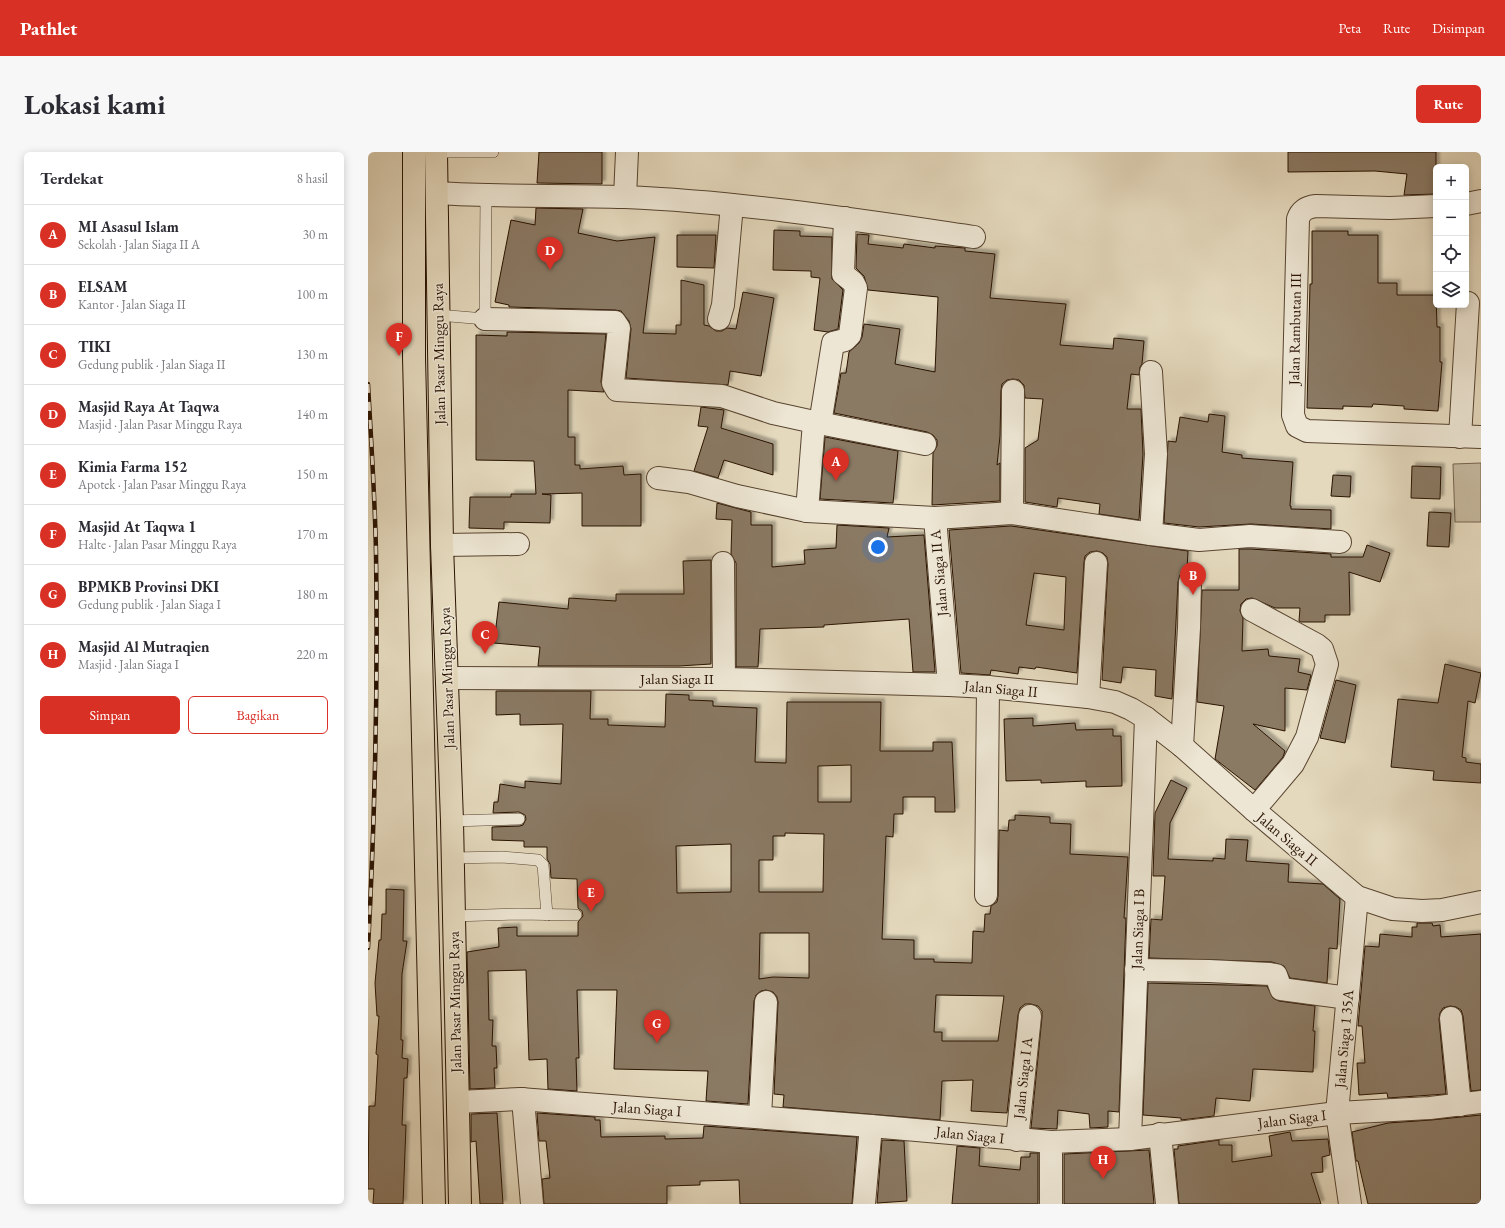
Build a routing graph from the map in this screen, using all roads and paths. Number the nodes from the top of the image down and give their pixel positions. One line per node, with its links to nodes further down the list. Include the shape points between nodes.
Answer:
1 (414, 152): 68 (main road, Jalan Pasar Minggu Raya, via 414,365)
2 (443, 152): 3 (lane); 5 (main road, Jalan Pasar Minggu Raya)
3 (494, 152)
4 (627, 152): 7 (street)
5 (443, 194): 6 (street); 15 (main road, Jalan Pasar Minggu Raya)
6 (482, 196): 7 (street); 16 (lane)
7 (625, 197): 10 (street)
8 (1481, 201): 9 (street)
9 (1469, 203)
10 (732, 205): 12 (street); 17 (street, via 723,305)
11 (1433, 206): 21 (street, Jalan Rambutan III, via 1316,206 1304,210 1298,219 1293,415 1297,426 1307,431)
12 (846, 218): 13 (street); 20 (street, via 843,274 856,288 850,335 845,340 833,343)
13 (974, 237)
14 (1468, 308): 21 (street)
15 (443, 316): 16 (lane); 30 (main road, Jalan Pasar Minggu Raya)
16 (482, 319): 20 (street, via 615,322 619,328 613,383 615,389 722,396 773,413)
17 (719, 319)
18 (1151, 372): 27 (street, via 1156,454)
19 (1013, 391): 25 (street)
20 (817, 423): 22 (street); 24 (street)
21 (1471, 437)
22 (925, 444)
23 (658, 478): 24 (street, Jalan Siaga II A, via 689,482 737,496)
24 (807, 511): 26 (street, Jalan Siaga II A)
25 (1012, 513): 26 (street); 27 (street)
26 (935, 518): 37 (street, Jalan Siaga II A)
27 (1150, 534): 28 (street, via 1198,540 1250,536)
28 (1340, 542)
29 (518, 544): 30 (street)
30 (457, 545): 35 (main road, Jalan Pasar Minggu Raya)
31 (723, 563): 36 (street)
32 (1096, 563): 39 (street)
33 (1190, 582): 41 (street)
34 (1252, 610): 42 (street, via 1317,645 1322,649 1327,664 1307,737 1293,764)
35 (454, 678): 36 (street, Jalan Siaga II); 44 (main road, Jalan Pasar Minggu Raya)
36 (724, 679): 37 (street, Jalan Siaga II)
37 (949, 685): 38 (street, Jalan Siaga II)
38 (988, 687): 39 (street, Jalan Siaga II); 46 (street)
39 (1088, 697): 40 (street, Jalan Siaga II, via 1115,702)
40 (1146, 718): 41 (street, Jalan Siaga II); 52 (street, Jalan Siaga I B)
41 (1182, 746): 42 (street, Jalan Siaga II)
42 (1254, 810): 47 (street, Jalan Siaga II)
43 (519, 819): 44 (lane)
44 (459, 820): 45 (main road, Jalan Pasar Minggu Raya)
45 (462, 857): 49 (lane, via 496,857 542,862); 51 (main road, Jalan Pasar Minggu Raya)
46 (986, 895)
47 (1357, 897): 48 (street, Jalan Siaga II, via 1393,909 1422,911 1442,910); 53 (street, Jalan Siaga 1 35A)
48 (1481, 902)
49 (547, 915): 50 (lane); 51 (lane)
50 (576, 915)
51 (453, 916): 58 (main road, Jalan Pasar Minggu Raya)
52 (1136, 970): 53 (street, via 1270,974 1276,976 1281,989); 65 (street, Jalan Siaga I B)
53 (1348, 998): 61 (street, Jalan Siaga 1 35A)
54 (766, 1002): 62 (street)
55 (1030, 1016): 66 (street, Jalan Siaga I A)
56 (1451, 1018): 60 (street)
57 (522, 1099): 58 (street, Jalan Siaga I); 62 (street, Jalan Siaga I); 70 (street)
58 (458, 1102): 69 (main road, Jalan Pasar Minggu Raya)
59 (1481, 1102): 60 (street, Jalan Siaga I)
60 (1460, 1105): 61 (street, Jalan Siaga I)
61 (1338, 1113): 64 (street, Jalan Siaga I); 74 (street, Jalan Siaga 1 35A)
62 (760, 1117): 63 (street, Jalan Siaga I)
63 (871, 1126): 66 (street, Jalan Siaga I); 71 (street)
64 (1160, 1134): 65 (street, Jalan Siaga I); 73 (street)
65 (1130, 1139): 67 (street, Jalan Siaga I)
66 (1016, 1140): 67 (street, Jalan Siaga I)
67 (1051, 1142): 72 (street)
68 (434, 1204)
69 (460, 1204)
70 (532, 1204)
71 (864, 1204)
72 (1051, 1204)
73 (1166, 1204)
74 (1350, 1204)

